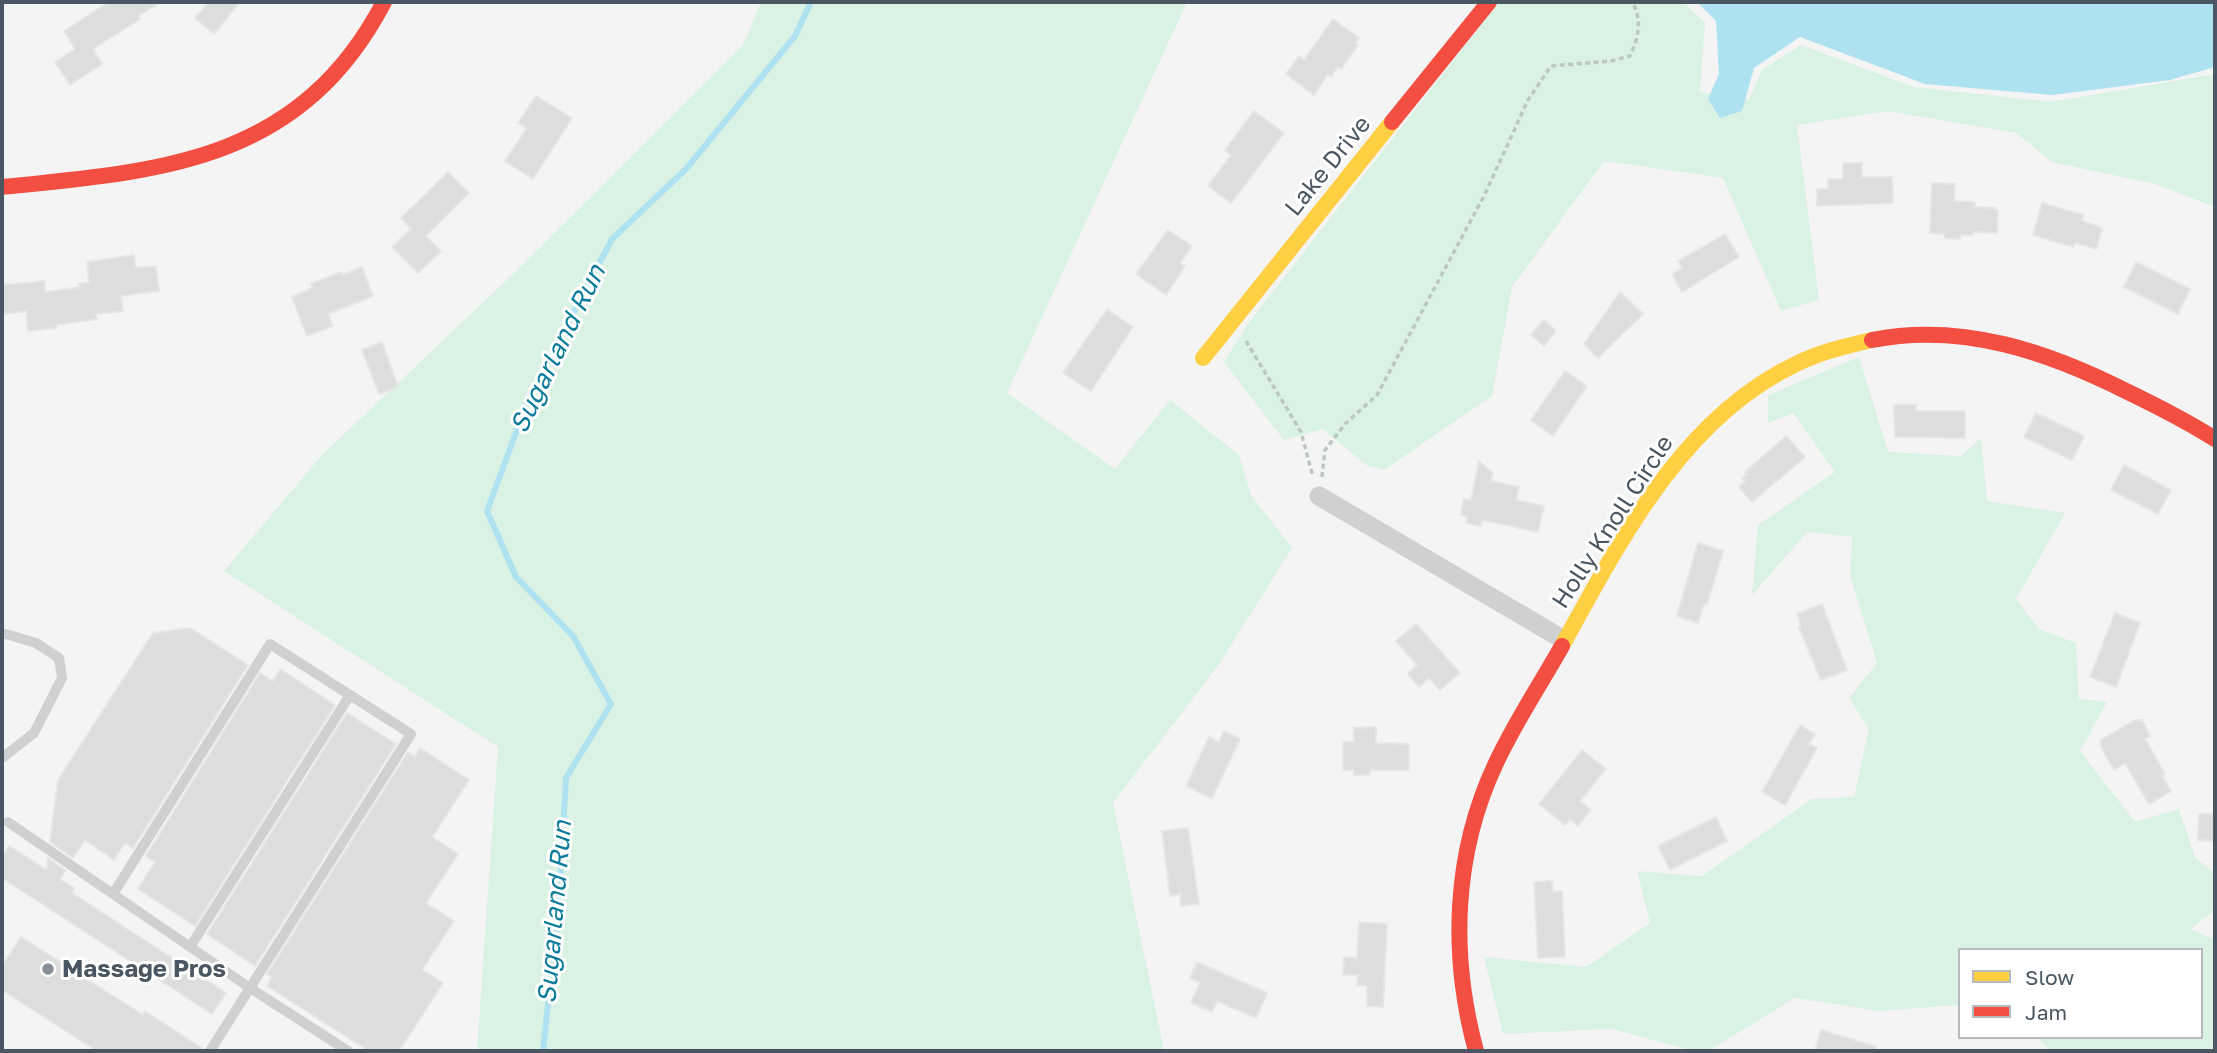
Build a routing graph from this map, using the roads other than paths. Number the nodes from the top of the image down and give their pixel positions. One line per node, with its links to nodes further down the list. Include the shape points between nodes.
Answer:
1 (384, 2): 3 (street, via 354,50 318,93 242,142 156,169)
2 (1489, 2): 4 (street, Lake Drive)
3 (2, 187)
4 (1203, 358)
5 (2215, 439): 8 (street, Holly Knoll Circle, via 2096,375 2007,344 1927,334 1850,343 1778,373 1743,396 1691,443 1632,525)
6 (1319, 496): 8 (street)
7 (2, 633): 10 (lane, via 36,643 59,658 62,678 34,733)
8 (1564, 640): 17 (street, Holly Knoll Circle, via 1505,744 1472,829 1460,890 1458,934 1461,984)
9 (350, 695): 12 (lane, via 270,644); 13 (lane); 14 (lane, via 411,734)
10 (2, 758)
11 (8, 822): 12 (lane)
12 (114, 894): 13 (lane)
13 (190, 947): 14 (lane)
14 (250, 988): 15 (lane); 16 (lane)
15 (210, 1051)
16 (348, 1051)
17 (1476, 1051)

